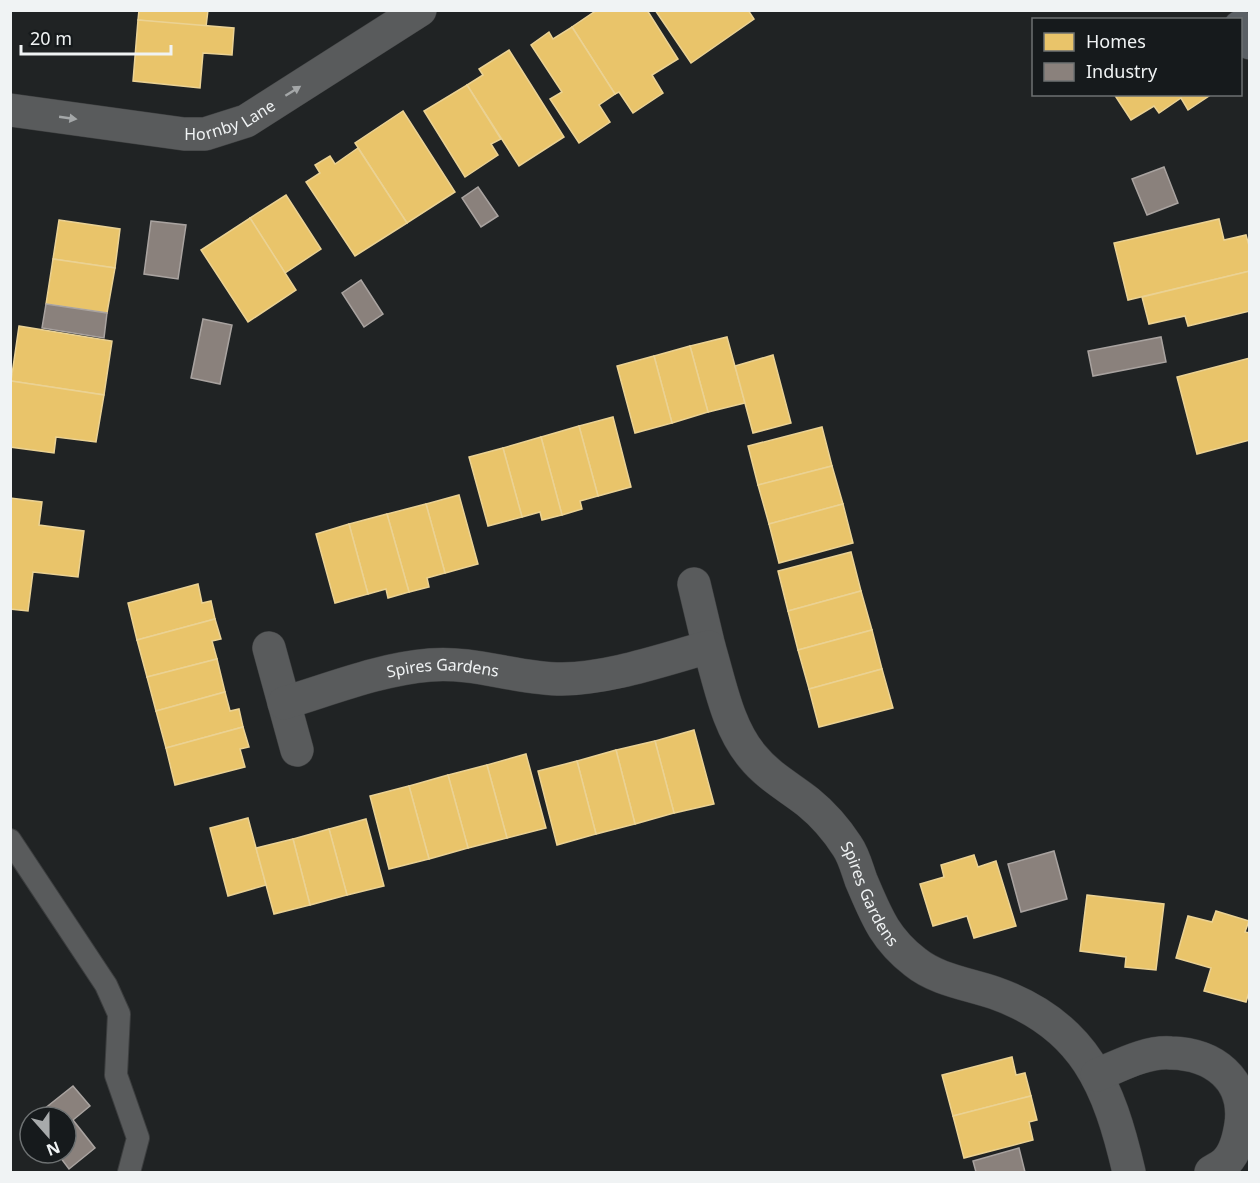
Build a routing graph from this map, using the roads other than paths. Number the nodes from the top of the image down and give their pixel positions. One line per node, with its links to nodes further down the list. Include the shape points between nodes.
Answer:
1 (420, 10): 4 (street, Hornby Lane, one-way to 1, via 205,134 246,121)
2 (1242, 30): 3 (main road)
3 (1250, 43)
4 (10, 110)
5 (694, 584): 6 (street, Spires Gardens)
6 (709, 647): 8 (street, Spires Gardens, via 599,676 561,679 431,665 391,671); 11 (street, Spires Gardens, via 733,726 752,756 777,781 831,824 849,849 878,920 892,943 917,964 941,976 1020,1002 1049,1020 1076,1044)
7 (269, 648): 8 (street)
8 (284, 703): 9 (street)
9 (297, 750)
10 (10, 840): 12 (lane, via 106,985 119,1014 116,1075 138,1138)
11 (1097, 1075): 13 (street, Spires Gardens); 14 (street, via 1169,1052 1195,1056 1218,1066 1235,1085 1243,1112 1239,1139 1227,1161)
12 (129, 1173)
13 (1129, 1173)
14 (1211, 1173)

